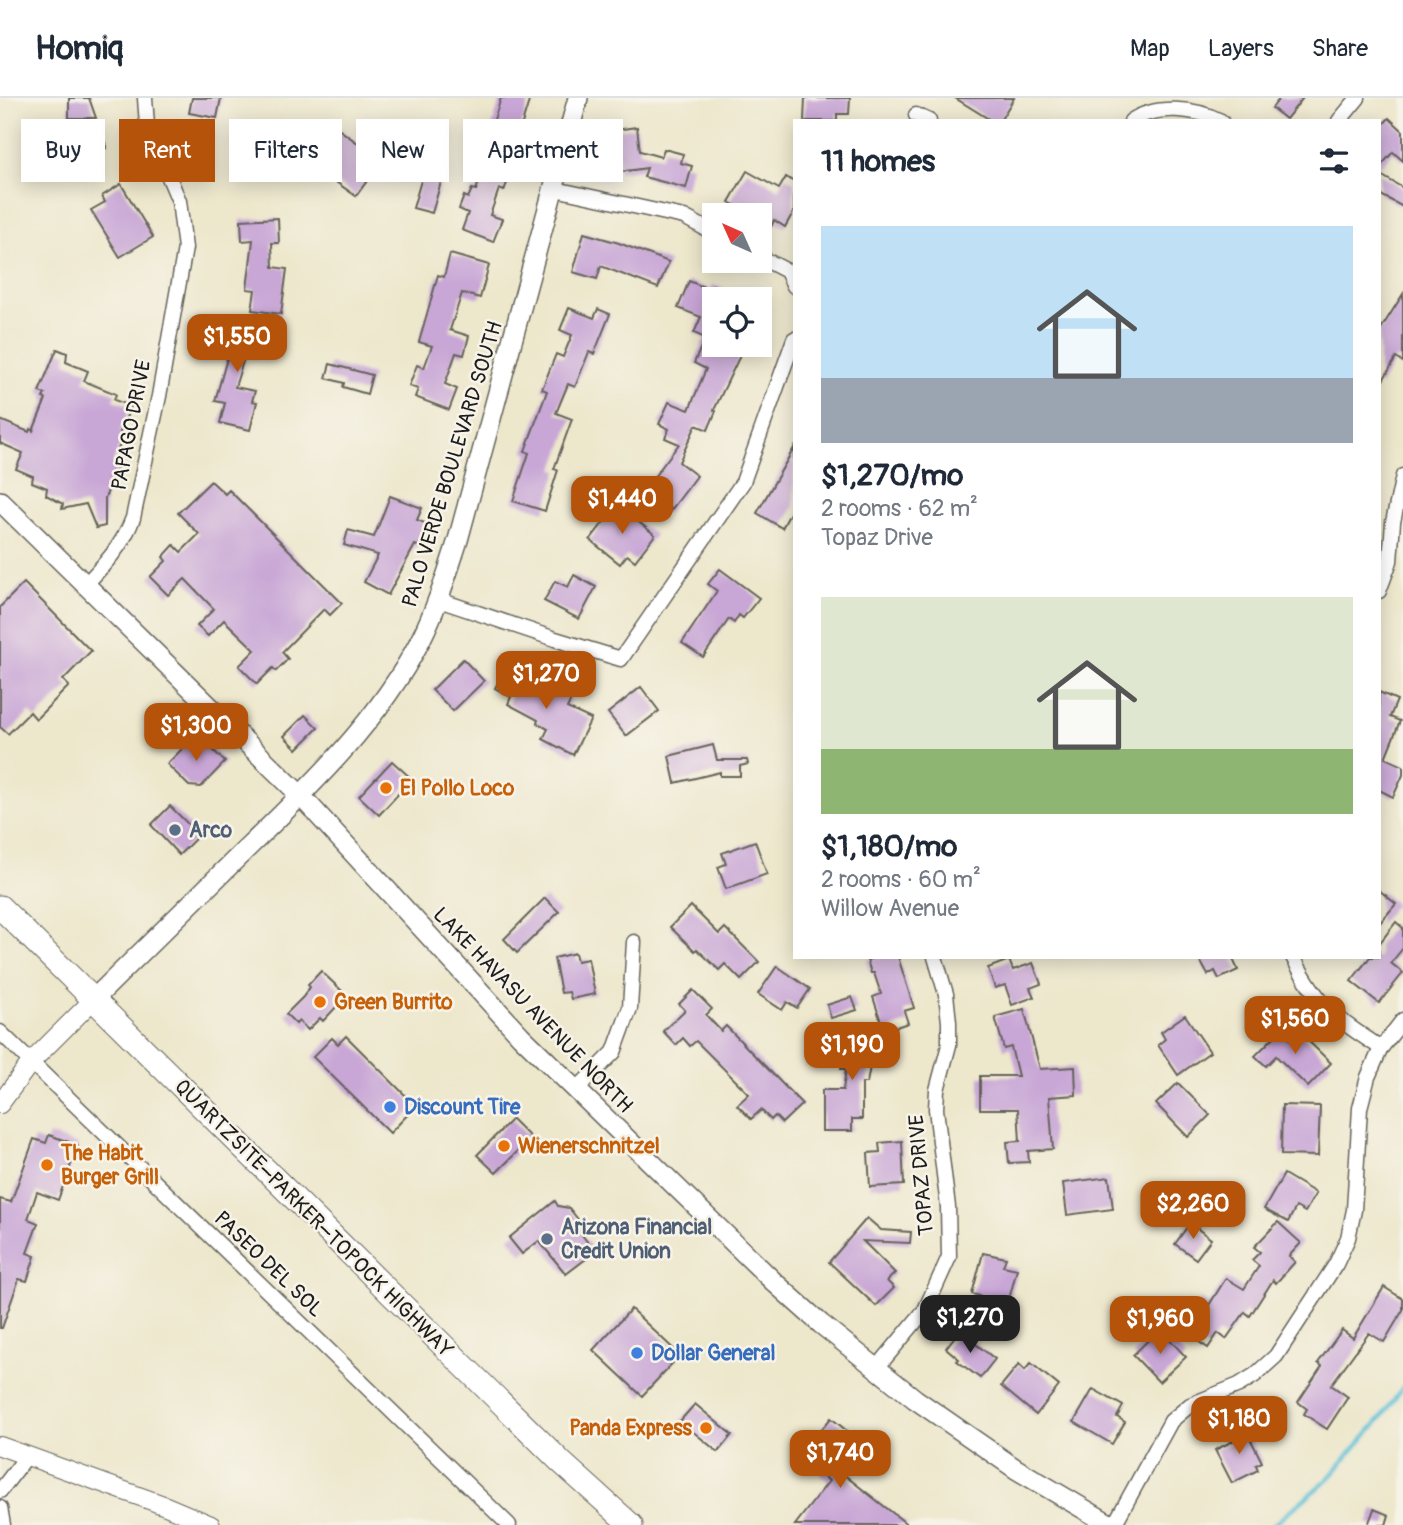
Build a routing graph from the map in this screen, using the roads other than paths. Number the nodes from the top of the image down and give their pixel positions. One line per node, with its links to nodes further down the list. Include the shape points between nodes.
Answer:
1 (145, 98): 14 (street, PAPAGO DRIVE, via 147,125 179,201 185,248 133,518 112,556)
2 (579, 98): 7 (main road, PALO VERDE BOULEVARD SOUTH)
3 (1358, 98): 6 (street)
4 (1134, 119): 5 (street, via 1167,110 1205,113)
5 (1217, 119)
6 (1341, 119)
7 (555, 189): 8 (street, via 684,217); 16 (main road, PALO VERDE BOULEVARD SOUTH)
8 (702, 227)
9 (772, 263): 10 (street, via 787,271)
10 (793, 284)
11 (793, 342): 16 (street, via 743,482 621,659)
12 (1403, 475): 15 (street, via 1390,561)
13 (0, 501): 14 (main road, LAKE HAVASU AVENUE NORTH)
14 (85, 585): 17 (main road, LAKE HAVASU AVENUE NORTH)
15 (1381, 586)
16 (439, 600): 17 (main road, PALO VERDE BOULEVARD SOUTH, via 392,686 357,733)
17 (300, 795): 22 (main road, PALO VERDE BOULEVARD SOUTH); 27 (main road, LAKE HAVASU AVENUE NORTH)
18 (0, 907): 22 (highway, QUARTZSITE–PARKER–TOPOCK HIGHWAY)
19 (634, 942): 27 (street, via 630,1008 614,1052)
20 (936, 959): 29 (street, TOPAZ DRIVE, via 949,1023 936,1109 948,1207 948,1257 925,1310)
21 (1294, 959): 25 (street, via 1317,999 1337,1019)
22 (93, 1000): 26 (street, PALO VERDE BOULEVARD SOUTH); 37 (highway, QUARTZSITE–PARKER–TOPOCK HIGHWAY, via 561,1462)
23 (1403, 1020): 25 (street)
24 (0, 1032): 26 (street, PASEO DEL SOL)
25 (1381, 1048): 38 (street, via 1360,1108 1354,1210 1336,1264 1276,1356 1239,1385 1190,1405 1171,1421)
26 (31, 1062): 28 (street, PALO VERDE BOULEVARD SOUTH); 36 (street, PASEO DEL SOL)
27 (576, 1090): 29 (main road, LAKE HAVASU AVENUE NORTH, via 774,1282)
28 (0, 1104)
29 (876, 1369): 38 (main road, LAKE HAVASU AVENUE NORTH, via 1005,1462)
30 (0, 1446): 31 (street)
31 (27, 1456): 32 (street); 35 (street)
32 (0, 1491)
33 (0, 1508): 34 (street)
34 (3, 1525)
35 (211, 1525)
36 (509, 1525)
37 (631, 1525)
38 (1113, 1525)

